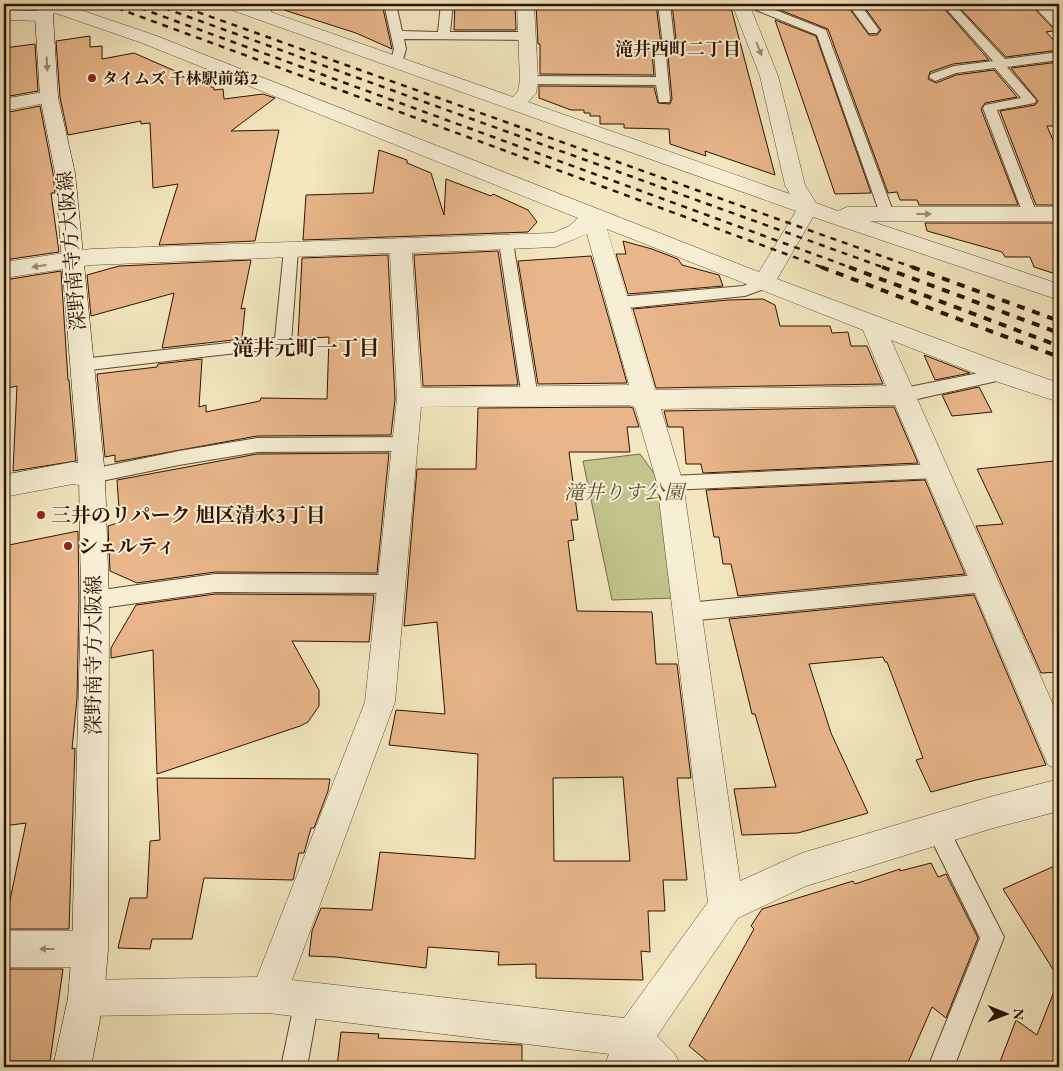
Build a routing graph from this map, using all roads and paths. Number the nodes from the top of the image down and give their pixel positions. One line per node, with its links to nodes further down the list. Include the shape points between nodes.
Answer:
1 (232, 4): 12 (street)
2 (390, 4): 16 (lane)
3 (447, 4): 17 (lane)
4 (526, 4): 18 (street)
5 (664, 4): 24 (lane, via 668,48 660,53)
6 (742, 4): 29 (street, one-way to 29, via 769,76 794,185)
7 (750, 4): 31 (lane, via 822,33)
8 (854, 4): 15 (lane)
9 (948, 4): 21 (lane)
10 (1040, 4): 14 (street)
11 (45, 10): 13 (street); 25 (street, 深野南寺方大阪線, one-way to 25); 30 (street, via 148,39)
12 (265, 10): 20 (street)
13 (4, 15)
14 (1059, 22)
15 (872, 30)
16 (398, 35): 17 (lane); 20 (lane, via 400,49)
17 (444, 36): 18 (lane)
18 (528, 36): 23 (street)
19 (1059, 56): 21 (lane)
20 (396, 63): 27 (street)
21 (1002, 64): 22 (lane, via 954,70); 32 (lane, via 1000,67 1030,100 990,108)
22 (935, 77)
23 (529, 80): 24 (lane); 27 (street, via 527,93)
24 (663, 81): 26 (lane)
25 (49, 97): 28 (street); 37 (street, 深野南寺方大阪線, via 65,173)
26 (664, 99)
27 (515, 104): 29 (street)
28 (4, 105)
29 (815, 211): 31 (street); 39 (street); 40 (street)
30 (592, 214): 34 (street, via 574,233 555,240); 39 (street); 41 (street)
31 (887, 214): 32 (street, one-way to 32)
32 (1030, 214): 33 (street)
33 (1059, 214)
34 (506, 242): 35 (street); 48 (lane)
35 (401, 246): 36 (street); 47 (street)
36 (291, 250): 37 (street, via 91,257); 43 (lane, via 283,343)
37 (74, 261): 38 (street, one-way to 38); 43 (street, 深野南寺方大阪線)
38 (4, 270)
39 (764, 283): 41 (lane, via 745,291); 42 (street)
40 (1059, 292)
41 (618, 303): 49 (street)
42 (871, 322): 44 (street); 46 (street)
43 (81, 365): 52 (street, 深野南寺方大阪線)
44 (1004, 374): 45 (street); 46 (lane)
45 (1059, 392)
46 (904, 395): 49 (street); 51 (street)
47 (409, 398): 48 (street); 50 (street)
48 (530, 398): 49 (street, via 631,395)
49 (644, 400): 53 (street)
50 (404, 444): 52 (lane, via 257,445); 56 (street)
51 (937, 471): 53 (lane); 55 (street)
52 (92, 476): 54 (street, via 73,473); 57 (street, 深野南寺方大阪線)
53 (670, 484): 58 (street)
54 (4, 486)
55 (985, 583): 58 (lane); 59 (street)
56 (391, 584): 57 (lane, via 216,583); 65 (street, via 380,702)
57 (95, 600): 64 (street, 深野南寺方大阪線)
58 (688, 612): 62 (street)
59 (1059, 754)
60 (1059, 794): 61 (street)
61 (937, 829): 62 (street, via 802,870); 72 (lane, via 992,937)
62 (726, 906): 68 (street)
63 (4, 949): 64 (street, one-way to 63)
64 (90, 949): 66 (street, 深野南寺方大阪線)
65 (268, 994): 66 (street); 67 (street)
66 (86, 998): 69 (street, 深野南寺方大阪線)
67 (306, 1000): 68 (street); 70 (lane)
68 (628, 1052): 71 (street)
69 (72, 1067)
70 (294, 1067)
71 (662, 1067)
72 (941, 1067)

